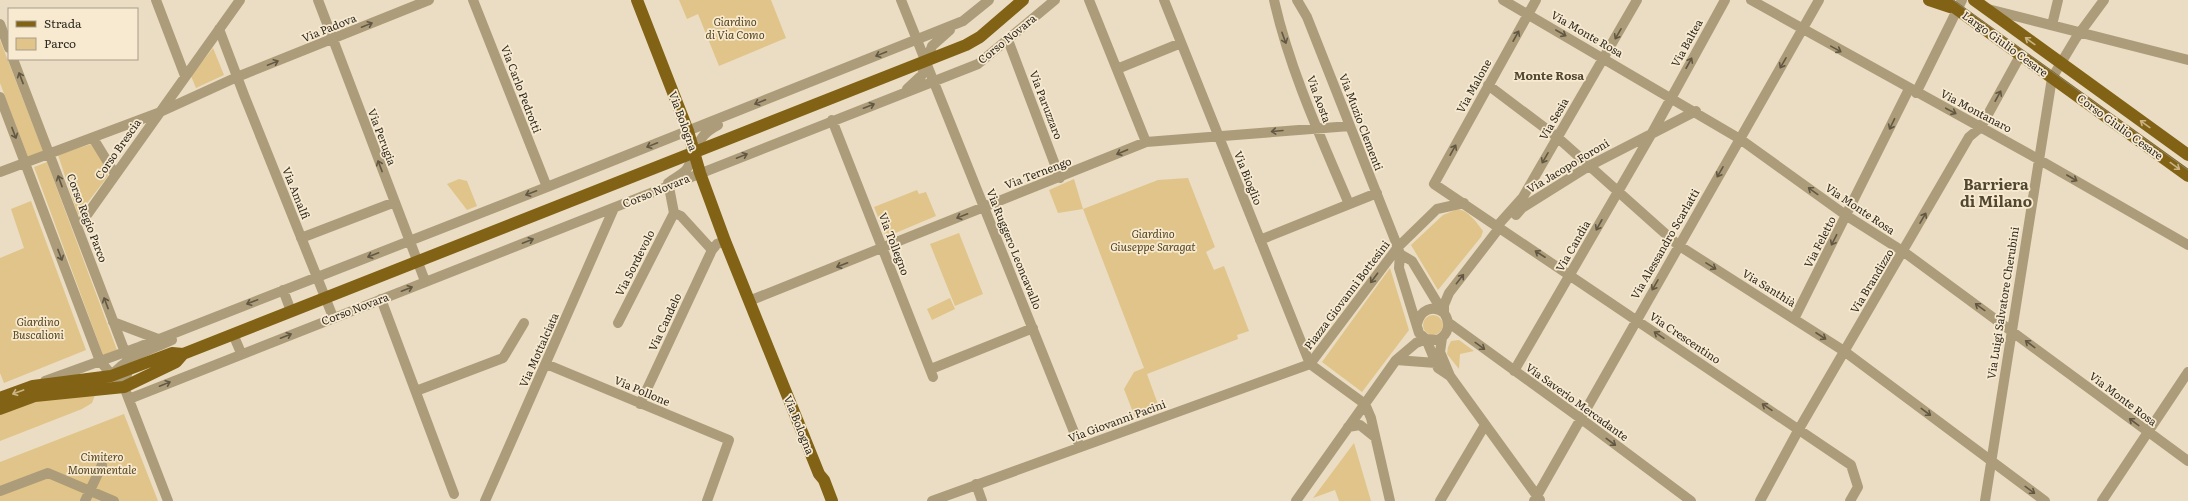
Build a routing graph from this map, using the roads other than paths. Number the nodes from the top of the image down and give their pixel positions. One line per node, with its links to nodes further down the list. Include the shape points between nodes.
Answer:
1 (156, 0): 47 (street)
2 (240, 0): 32 (street)
3 (318, 0): 35 (street, Via Perugia)
4 (430, 0): 35 (street, Via Padova, one-way to 4)
5 (473, 0): 81 (street, Via Carlo Pedrotti)
6 (902, 0): 36 (street, Via Ruggero Leoncavallo)
7 (989, 0): 29 (street, Corso Novara)
8 (1023, 0): 43 (main road, Corso Novara, via 966,45)
9 (1054, 0): 37 (street, Corso Novara)
10 (1089, 0): 46 (street)
11 (1164, 0): 38 (street, Via Bioglio)
12 (1274, 0): 62 (street, Via Aosta, one-way to 62, via 1281,29)
13 (1297, 0): 60 (street, Via Muzio Clementi, via 1307,16)
14 (1503, 0): 28 (street, Via Monte Rosa)
15 (1536, 0): 28 (street, Via Malone)
16 (1637, 0): 41 (street, Via Sesia, one-way to 41)
17 (1725, 0): 55 (street, Via Baltea, one-way to 17)
18 (1751, 0): 33 (street, Via Montanaro)
19 (1819, 0): 33 (street, Via Alessandro Scarlatti)
20 (1929, 0): 26 (main road, Largo Giulio Cesare)
21 (1944, 0): 26 (main road, Largo Giulio Cesare)
22 (1974, 0): 27 (main road, Largo Giulio Cesare)
23 (2058, 0): 31 (street)
24 (2104, 0): 34 (street)
25 (636, 1): 63 (main road, Via Bologna)
26 (1960, 5): 40 (main road, Largo Giulio Cesare); 52 (street, Via Feletto)
27 (1986, 8): 31 (street, Largo Giulio Cesare); 45 (main road, Largo Giulio Cesare, one-way to 27)
28 (1528, 14): 41 (street, Via Monte Rosa, one-way to 41); 51 (street, Via Malone, one-way to 28)
29 (963, 21): 36 (street, Corso Novara); 43 (street, via 935,42)
30 (0, 24): 39 (street)
31 (2052, 25): 34 (street, Largo Giulio Cesare)
32 (219, 29): 47 (street); 48 (street, Via Amalfi)
33 (1802, 30): 52 (street, Via Montanaro, one-way to 52); 68 (street, Via Alessandro Scarlatti, one-way to 68)
34 (2081, 33): 44 (street); 45 (street, Largo Giulio Cesare, via 2073,42)
35 (331, 39): 48 (street, Via Padova, one-way to 35); 86 (street, Via Perugia, one-way to 35)
36 (917, 39): 43 (street, Via Ruggero Leoncavallo); 56 (street, Corso Novara, one-way to 56)
37 (1008, 40): 50 (street, Corso Novara, via 978,64); 80 (street, Via Paruzzaro)
38 (1181, 43): 46 (street); 65 (street, Via Bioglio)
39 (8, 45)
40 (2020, 56): 49 (main road, Largo Giulio Cesare); 61 (street, Via Brandizzo, one-way to 40)
41 (1604, 57): 55 (street, Via Monte Rosa); 66 (street, Via Sesia)
42 (13, 60): 71 (street, Corso Regio Parco, one-way to 42)
43 (926, 60): 50 (street, Via Ruggero Leoncavallo); 53 (street, via 922,75); 70 (main road, Corso Novara)
44 (2188, 60)
45 (2062, 64): 49 (street, Via Luigi Salvatore Cherubini); 72 (main road, Corso Giulio Cesare, one-way to 45)
46 (1117, 69): 69 (street)
47 (185, 76): 58 (street, Corso Brescia)
48 (237, 78): 58 (street, Via Padova); 95 (street, Via Amalfi)
49 (2052, 78): 73 (street, Via Luigi Salvatore Cherubini); 79 (main road, Corso Giulio Cesare, one-way to 79)
50 (934, 81): 53 (street, Corso Novara); 89 (street, Via Ruggero Leoncavallo)
51 (1488, 86): 66 (street, Via Santhià); 87 (street, Via Malone, one-way to 51, via 1434,184)
52 (1913, 91): 61 (street, Via Montanaro, one-way to 61); 92 (street, Via Feletto, one-way to 92)
53 (902, 94): 59 (street, Corso Novara, one-way to 53)
54 (0, 97): 74 (street, one-way to 74)
55 (1670, 97): 57 (street, Via Monte Rosa); 64 (street, Via Baltea)
56 (738, 111): 63 (street, Corso Novara); 70 (street, via 703,134)
57 (1696, 111): 64 (street, Via Jacopo Foroni); 68 (street, Via Monte Rosa)
58 (158, 113): 67 (street); 78 (street, Corso Brescia)
59 (832, 120): 77 (street, Corso Novara, one-way to 59); 101 (street, Via Tollegno)
60 (1350, 126): 62 (street, Via Ternengo); 84 (street, Via Muzio Clementi)
61 (1981, 127): 73 (street, Via Montanaro); 104 (street, Via Brandizzo, one-way to 61, via 1969,137)
62 (1316, 128): 65 (street, Via Ternengo, one-way to 65); 88 (street, Via Aosta)
63 (688, 131): 70 (main road, Via Bologna); 81 (street, Corso Novara, one-way to 81)
64 (1652, 133): 75 (street, Via Jacopo Foroni); 83 (street, Via Candia)
65 (1217, 136): 69 (street, Via Ternengo); 96 (street, Via Bioglio)
66 (1557, 137): 75 (street, Via Santhià); 94 (street, Via Sesia, one-way to 94, via 1523,197)
67 (93, 138): 71 (street); 78 (street)
68 (1740, 139): 92 (street, Via Monte Rosa, one-way to 68); 99 (street, Via Alessandro Scarlatti, one-way to 99)
69 (1146, 142): 80 (street, Via Ternengo, one-way to 80)
70 (695, 152): 77 (main road, Via Bologna); 85 (street, via 684,171); 105 (main road, Corso Novara)
71 (50, 154): 74 (street); 119 (street, Corso Regio Parco, one-way to 71)
72 (2188, 154)
73 (2038, 159): 100 (street, Via Montanaro, one-way to 100); 125 (street, Via Luigi Salvatore Cherubini)
74 (25, 162): 76 (street); 134 (street, one-way to 134)
75 (1589, 166): 83 (street, Via Santhià); 94 (street, Via Jacopo Foroni, via 1522,208)
76 (0, 172)
77 (700, 173): 82 (street, Corso Novara); 98 (main road, Via Bologna)
78 (115, 174): 93 (street, Corso Brescia)
79 (2188, 176)
80 (1060, 178): 89 (street, Via Ternengo)
81 (547, 187): 97 (street, Corso Novara, one-way to 97)
82 (668, 187): 85 (street, Corso Novara); 91 (street)
83 (1618, 191): 99 (street, Via Santhià); 106 (street, Via Candia, one-way to 106)
84 (1376, 193): 88 (street); 103 (street, Via Muzio Clementi)
85 (648, 195): 90 (street, Corso Novara)
86 (395, 202): 95 (street); 97 (street, Via Perugia)
87 (1464, 203): 94 (street); 103 (street, Piazza Giovanni Bottesini, via 1437,209)
88 (1349, 204): 96 (street)
89 (984, 207): 101 (street, Via Ternengo, one-way to 101); 124 (street, Via Ruggero Leoncavallo)
90 (614, 208): 108 (street, Corso Novara, one-way to 90); 137 (street, Via Mottalciata)
91 (674, 213): 102 (street, via 680,216); 121 (street, Via Sordevolo)
92 (1847, 216): 104 (street, Via Monte Rosa); 117 (street, Via Feletto, one-way to 117)
93 (84, 219)
94 (1500, 227): 106 (street, Via Crescentino, one-way to 94); 114 (street, one-way to 94, via 1449,293)
95 (301, 238): 107 (street, Via Amalfi)
96 (1260, 240): 138 (street, Via Bioglio)
97 (409, 241): 105 (street, Via Perugia); 107 (street, Corso Novara, one-way to 107)
98 (725, 241): 102 (street, via 717,244); 112 (main road, Via Bologna)
99 (1678, 245): 117 (street, Via Santhià, one-way to 117); 118 (street, Via Alessandro Scarlatti, one-way to 118)
100 (2188, 245)
101 (883, 249): 112 (street, Via Ternengo, one-way to 112); 124 (street, Via Tollegno, via 932,373)
102 (712, 250): 148 (street, Via Candelo)
103 (1399, 250): 114 (street, Piazza Giovanni Bottesini, via 1412,261); 123 (street, Piazza Giovanni Bottesini, via 1399,268); 138 (street, Piazza Giovanni Bottesini, one-way to 138)
104 (1904, 252): 125 (street, Via Monte Rosa, one-way to 104); 130 (street, Via Brandizzo)
105 (417, 261): 108 (street, Via Perugia); 110 (main road, Corso Novara)
106 (1571, 275): 118 (street, Via Crescentino); 139 (street, Via Candia)
107 (317, 276): 109 (street, Corso Novara); 110 (street, Via Amalfi)
108 (425, 281): 111 (street, Corso Novara, one-way to 108)
109 (282, 290): 113 (street); 115 (street, Corso Novara, one-way to 115)
110 (325, 297): 113 (main road, Corso Novara); 116 (street, Via Amalfi)
111 (381, 298): 116 (street, Corso Novara); 145 (street)
112 (749, 301): 161 (main road, Via Bologna)
113 (291, 311): 126 (main road, Corso Novara)
114 (1442, 312): 122 (street, Piazza Giovanni Bottesini); 123 (street, via 1429,309 1424,311)
115 (214, 317): 128 (street, Corso Novara); 135 (street, via 191,332 135,355)
116 (333, 317): 131 (street, Corso Novara, one-way to 116)
117 (1794, 318): 130 (street, Via Santhià, one-way to 130)
118 (1636, 319): 151 (street, Via Alessandro Scarlatti); 154 (street, Via Crescentino, one-way to 118)
119 (113, 322): 128 (street); 135 (street, Corso Regio Parco)
120 (524, 323): 145 (street, via 503,358)
121 (618, 323)
122 (1449, 323): 127 (street); 139 (street, Via Saverio Mercadante, one-way to 139)
123 (1417, 324): 129 (street, Piazza Giovanni Bottesini, via 1419,333)
124 (1033, 328): 157 (street, Via Ruggero Leoncavallo)
125 (2011, 330): 155 (street, Via Monte Rosa, one-way to 125); 158 (street, Via Luigi Salvatore Cherubini)
126 (233, 334): 131 (street); 132 (main road, Corso Novara)
127 (1442, 338): 129 (street, via 1434,341); 142 (street, via 1440,352)
128 (158, 339): 135 (street, Corso Novara)
129 (1426, 339): 133 (street, via 1416,343); 136 (street, Piazza Giovanni Bottesini)
130 (1844, 351): 154 (street, Via Brandizzo); 158 (street, Via Santhià, one-way to 158)
131 (241, 353): 147 (street, Corso Novara, one-way to 131)
132 (184, 354): 135 (main road, Corso Novara); 144 (main road, Corso Novara, via 176,362)
133 (1396, 360): 136 (street); 149 (street)
134 (100, 361): 135 (street, Corso Novara); 141 (street); 143 (street, Corso Novara)
135 (127, 361): 141 (main road, Corso Novara); 144 (street)
136 (1436, 363): 142 (street)
137 (546, 364): 148 (street, Via Pollone); 171 (street, Via Mottalciata)
138 (1310, 364): 149 (street, Piazza Giovanni Bottesini); 157 (street, Via Giovanni Pacini)
139 (1514, 371): 151 (street, Via Saverio Mercadante)
140 (2188, 372): 155 (street)
141 (111, 376): 143 (main road, Corso Novara); 144 (street)
142 (1450, 376): 152 (street)
143 (33, 386): 146 (main road, Corso Novara, one-way to 146)
144 (124, 387): 147 (street); 150 (main road, Corso Novara, via 35,396)
145 (416, 391): 165 (street)
146 (0, 398)
147 (129, 399): 170 (street)
148 (640, 404): 172 (street, Via Pollone, via 729,440)
149 (1365, 404): 153 (street); 156 (street)
150 (0, 409)
151 (1580, 418): 166 (street, Via Saverio Mercadante, one-way to 166); 167 (street, Via Alessandro Scarlatti)
152 (1485, 425): 167 (street); 179 (street)
153 (1348, 427): 156 (street, via 1360,425); 177 (street)
154 (1799, 429): 181 (street, Via Brandizzo); 182 (street, Via Crescentino, via 1851,465 1858,487)
155 (2147, 432): 159 (street, Via Monte Rosa); 185 (street)
156 (1375, 437): 178 (street)
157 (1080, 447): 162 (street, Via Giovanni Pacini)
158 (1991, 461): 183 (street, Via Luigi Salvatore Cherubini); 184 (street, Via Santhià, one-way to 184)
159 (2188, 461)
160 (102, 465): 163 (street)
161 (819, 474): 173 (main road, Via Bologna, via 818,482); 174 (main road, Via Bologna)
162 (976, 484): 175 (street, Via Giovanni Pacini); 176 (street)
163 (90, 491): 164 (street, via 48,473); 168 (street); 169 (street)
164 (0, 492)
165 (454, 494)
166 (1677, 497): 180 (street, Via Saverio Mercadante)
167 (1537, 499)
168 (85, 501)
169 (114, 501)
170 (168, 501)
171 (485, 501)
172 (707, 501)
173 (825, 501)
174 (832, 501)
175 (932, 501)
176 (982, 501)
177 (1296, 501)
178 (1390, 501)
179 (1440, 501)
180 (1691, 501)
181 (1760, 501)
182 (1850, 501)
183 (1985, 501)
184 (2045, 501)
185 (2102, 501)

